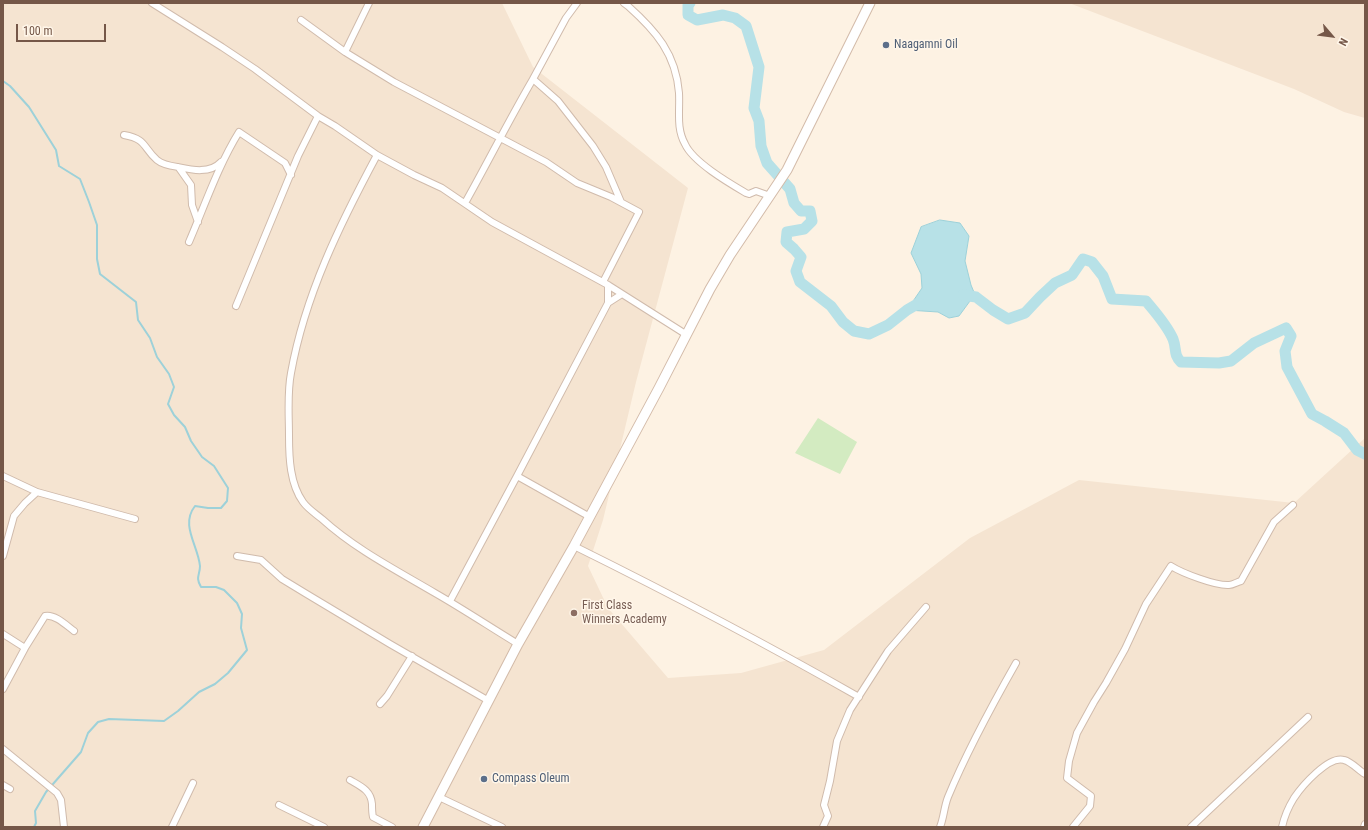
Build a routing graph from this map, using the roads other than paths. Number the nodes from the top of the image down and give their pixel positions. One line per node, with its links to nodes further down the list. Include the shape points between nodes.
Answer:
1 (152, 3): 9 (street, via 233,54)
2 (369, 3): 7 (street)
3 (577, 3): 8 (street, via 566,18)
4 (624, 3): 18 (street, via 652,29 666,48 678,86 678,125 684,144 691,154 746,193 756,191)
5 (870, 3): 18 (main road, via 787,170)
6 (301, 20): 7 (street)
7 (345, 52): 11 (street, via 394,82)
8 (533, 80): 11 (street); 19 (street, via 558,101 593,146)
9 (318, 116): 12 (street); 13 (street)
10 (124, 135): 16 (street, via 140,140 157,160 165,165)
11 (500, 138): 19 (street, via 546,162 577,183); 20 (street)
12 (377, 155): 20 (street, via 442,188); 37 (street, via 343,221 309,301 301,328 291,374 291,471 295,488 304,503 330,526 390,566)
13 (298, 156): 15 (street); 17 (street)
14 (222, 161): 15 (street, via 239,132); 16 (street, via 217,167 199,171); 21 (street)
15 (285, 163): 17 (street)
16 (179, 168): 21 (street, via 190,185 191,203)
17 (291, 175): 26 (street)
18 (770, 196): 27 (main road, via 730,255)
19 (621, 202): 23 (street, via 639,212)
20 (464, 203): 23 (street, via 492,222)
21 (198, 222): 22 (street)
22 (189, 242)
23 (606, 284): 24 (street); 25 (street)
24 (622, 294): 25 (street); 27 (street)
25 (608, 303): 29 (street)
26 (236, 306)
27 (687, 335): 32 (main road)
28 (3, 476): 30 (street)
29 (517, 476): 32 (street); 37 (street)
30 (37, 492): 33 (street); 35 (street, via 14,516)
31 (1293, 505): 66 (street, via 1274,522 1241,581 1228,585 1212,582 1183,573 1171,566 1146,604 1126,649 1077,733 1067,778 1090,796 1090,806)
32 (590, 517): 34 (main road)
33 (135, 520)
34 (574, 546): 41 (main road); 46 (street, via 782,653)
35 (3, 556)
36 (237, 556): 43 (street, via 261,560 282,579)
37 (450, 601): 41 (street)
38 (926, 607): 46 (street, via 888,651)
39 (74, 631): 42 (street, via 54,617 45,616)
40 (3, 634): 42 (street)
41 (518, 644): 47 (main road)
42 (25, 648): 45 (street)
43 (412, 656): 47 (street); 48 (street)
44 (1016, 663): 65 (street, via 968,752 947,799)
45 (3, 689)
46 (859, 697): 64 (street, via 850,710 837,741 824,805 828,816)
47 (489, 701): 56 (main road)
48 (380, 704)
49 (1308, 717): 67 (street)
50 (3, 749): 58 (street, via 57,793 61,800)
51 (1365, 774): 68 (street, via 1350,762 1343,759 1334,760 1314,774 1293,799)
52 (350, 780): 61 (street, via 369,793 372,817)
53 (193, 783): 59 (street)
54 (3, 785): 55 (street)
55 (10, 789)
56 (439, 797): 62 (main road); 63 (street)
57 (280, 805): 60 (street)
58 (64, 827)
59 (172, 827)
60 (324, 827)
61 (392, 827)
62 (423, 827)
63 (502, 827)
64 (823, 827)
65 (940, 827)
66 (1073, 827)
67 (1191, 827)
68 (1282, 827)

